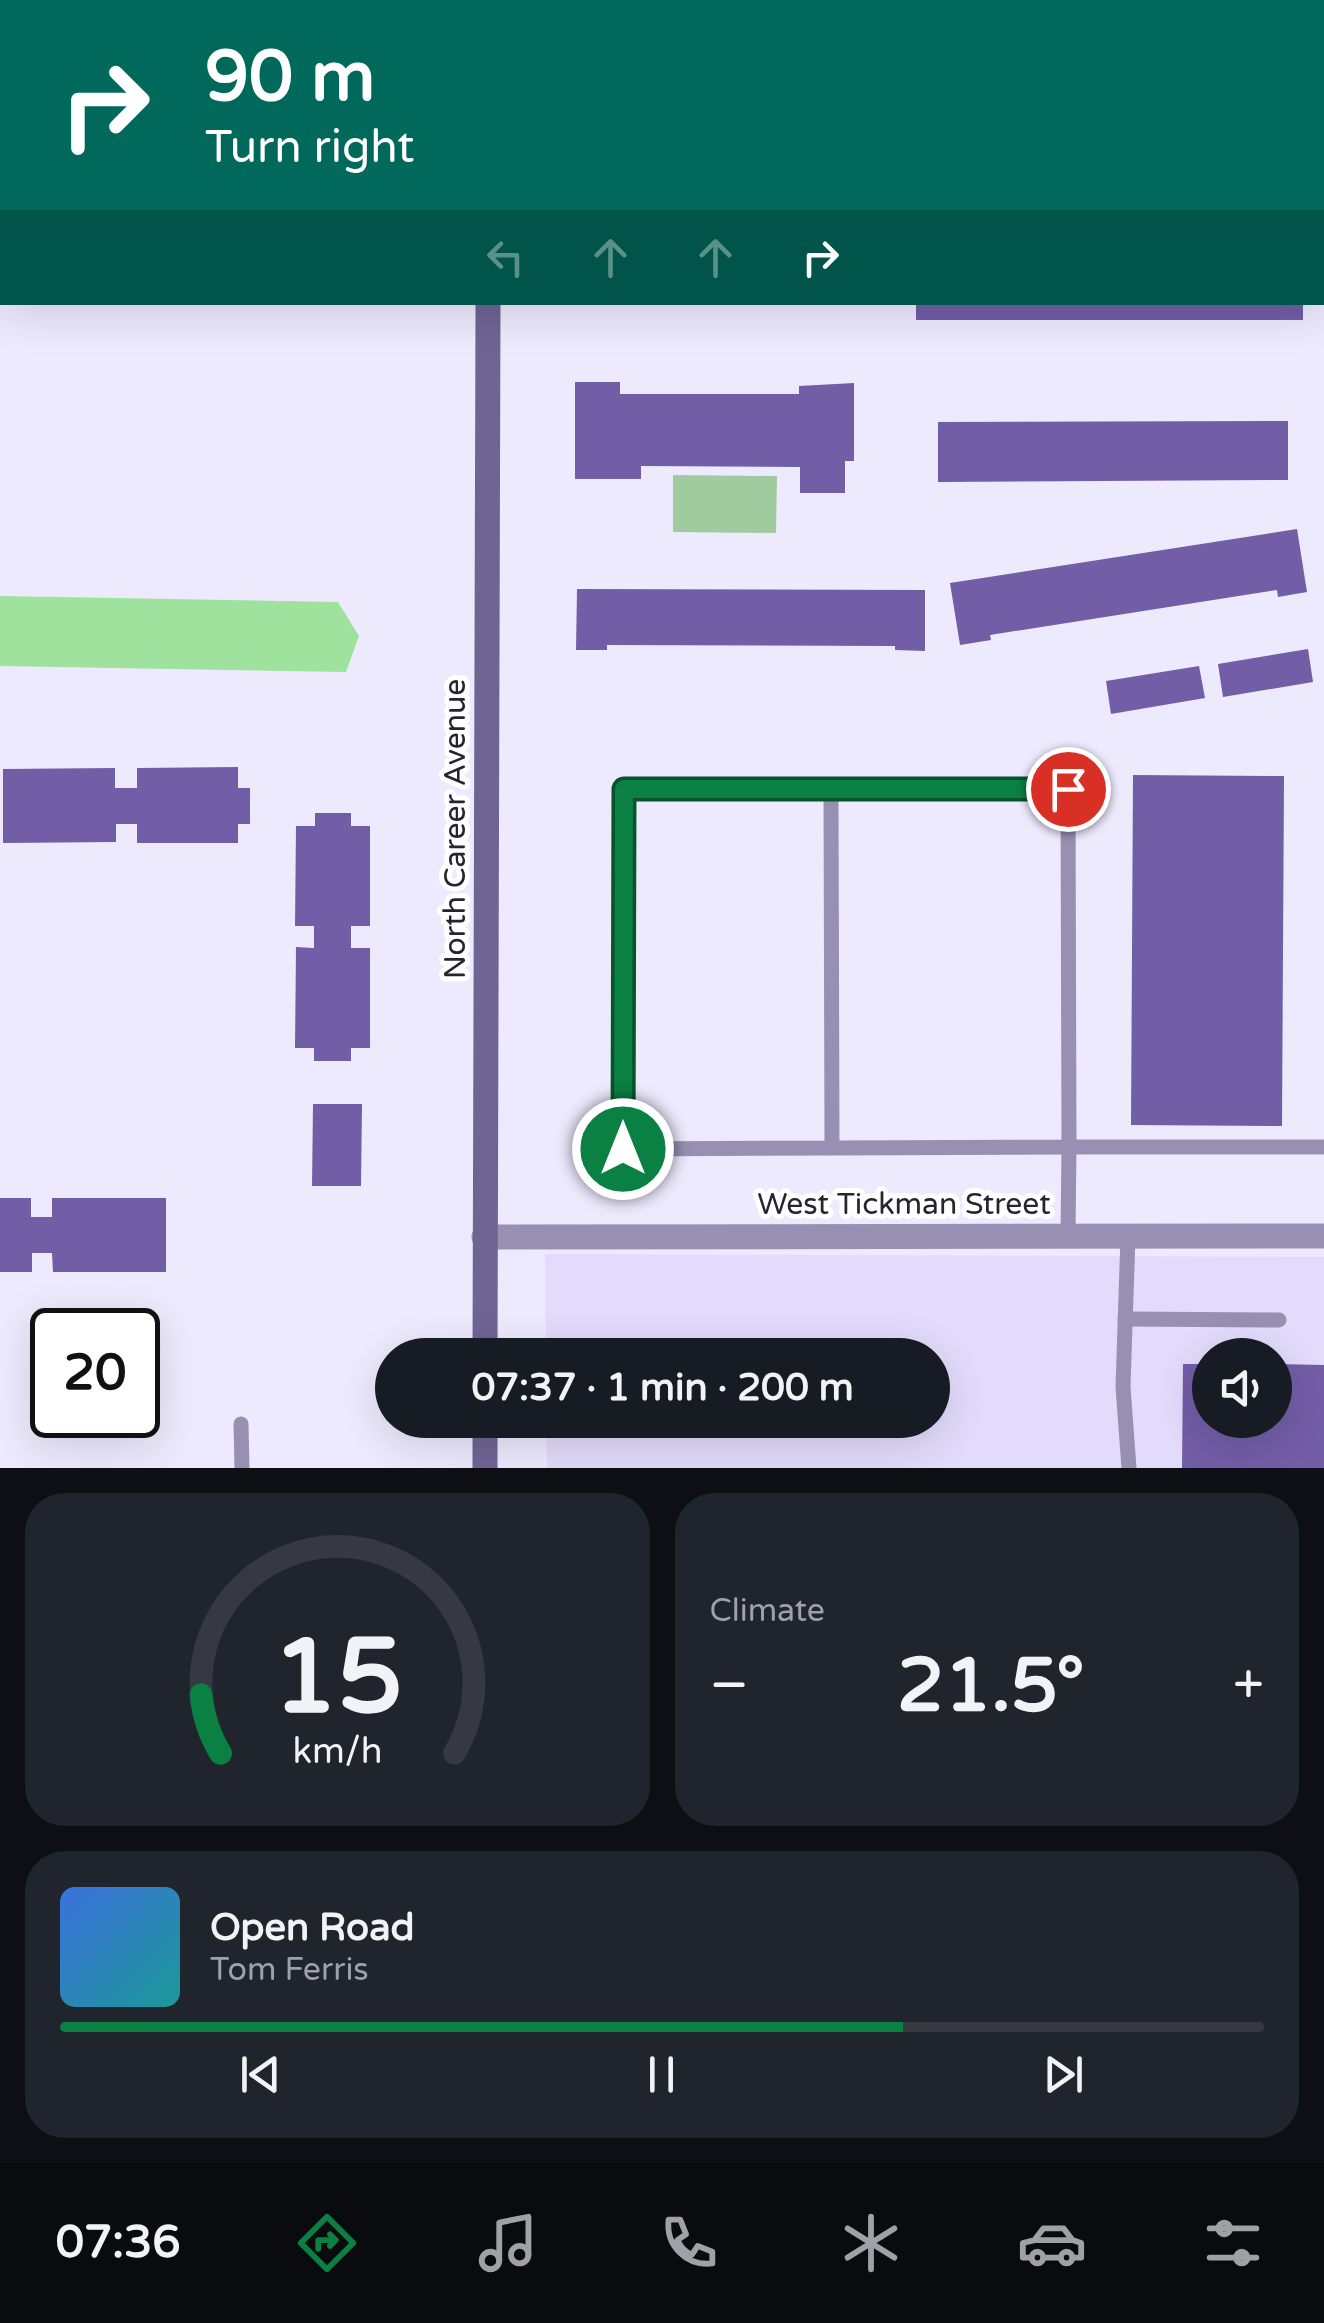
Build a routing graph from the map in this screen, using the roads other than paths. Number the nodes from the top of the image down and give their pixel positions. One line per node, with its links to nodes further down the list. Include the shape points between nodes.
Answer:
1 (488, 305): 9 (street, North Career Avenue)
2 (830, 790): 4 (lane); 4 (lane, via 624,789 623,1149); 5 (lane, via 1068,789)
3 (1324, 1147): 5 (lane)
4 (832, 1148): 5 (lane)
5 (1069, 1148): 6 (lane)
6 (1068, 1236): 7 (street, West Tickman Street); 9 (street, West Tickman Street)
7 (1128, 1236): 8 (street, West Tickman Street); 10 (lane)
8 (1324, 1236)
9 (484, 1237): 12 (street, North Career Avenue)
10 (1125, 1319): 11 (lane); 17 (lane)
11 (1279, 1320)
12 (484, 1338)
13 (241, 1424): 15 (lane)
14 (485, 1438): 16 (street)
15 (242, 1468)
16 (485, 1468)
17 (1129, 1468)

